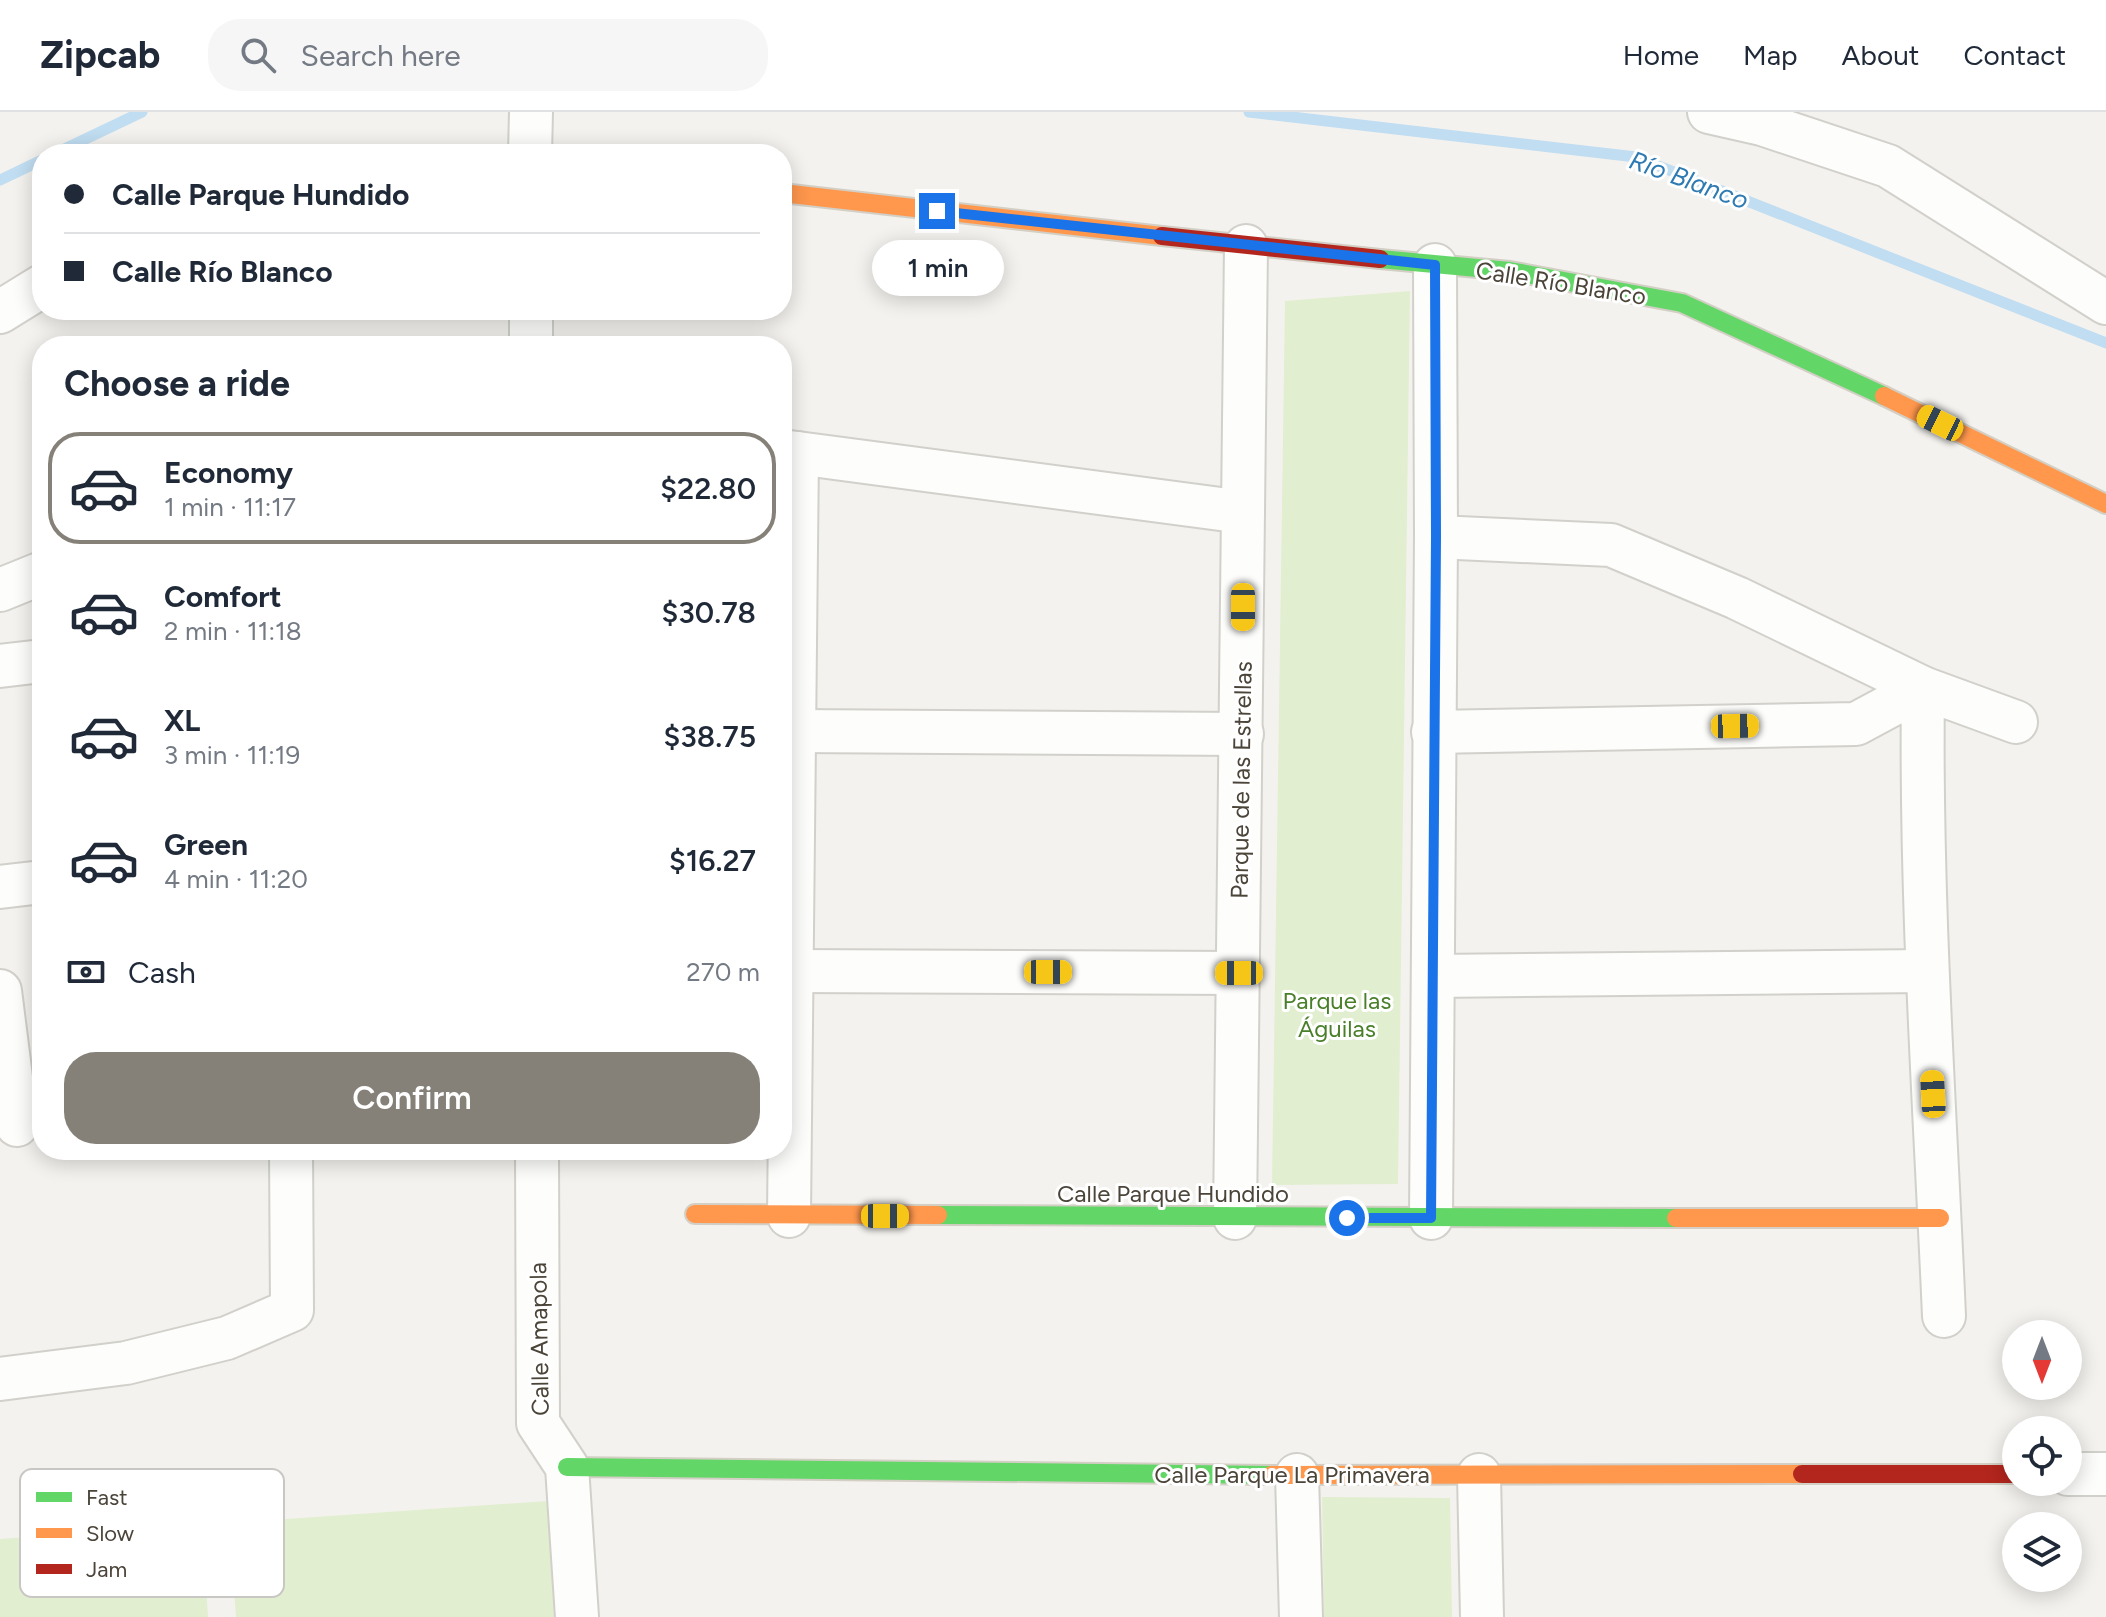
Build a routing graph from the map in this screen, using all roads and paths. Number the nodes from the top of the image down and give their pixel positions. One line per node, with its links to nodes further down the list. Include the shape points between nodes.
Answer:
1 (531, 112): 3 (street)
2 (1709, 112): 8 (street, via 1888,166)
3 (530, 144)
4 (792, 194): 5 (street, Calle Río Blanco)
5 (1246, 246): 6 (street, Calle Río Blanco); 12 (street, Parque de las Estrellas)
6 (1435, 265): 11 (street, Calle Río Blanco, via 1510,271 1682,303); 13 (street)
7 (32, 292): 9 (street)
8 (2106, 303)
9 (0, 312)
10 (792, 452): 12 (street)
11 (2106, 504)
12 (1243, 512): 23 (street, Parque de las Estrellas)
13 (1436, 537): 19 (street, via 1611,545 1737,598); 22 (street)
14 (792, 545): 21 (street)
15 (32, 577): 16 (street)
16 (0, 590)
17 (32, 662): 18 (street)
18 (0, 666)
19 (1923, 688): 20 (street); 22 (street, via 1856,724); 27 (street)
20 (2016, 722)
21 (796, 731): 23 (street); 26 (street)
22 (1433, 732): 29 (street)
23 (1242, 734): 28 (street, Parque de las Estrellas)
24 (32, 883): 25 (street)
25 (0, 887)
26 (792, 971): 28 (street)
27 (1927, 971): 29 (street); 39 (street)
28 (1239, 973): 37 (street, Parque de las Estrellas)
29 (1433, 976): 38 (street)
30 (0, 991): 31 (street)
31 (20, 1125)
32 (291, 1160): 41 (street, via 292,1310 227,1338 126,1363)
33 (537, 1160): 42 (street, Calle Amapola, via 538,1423)
34 (790, 1160): 36 (street)
35 (695, 1214): 36 (street, Calle Parque Hundido)
36 (789, 1216): 37 (street, Calle Parque Hundido)
37 (1235, 1218): 38 (street, Calle Parque Hundido)
38 (1431, 1218): 39 (street, Calle Parque Hundido)
39 (1940, 1218): 40 (street)
40 (1944, 1316)
41 (0, 1379)
42 (567, 1467): 46 (street, Calle Parque La Primavera); 48 (street, Calle Amapola)
43 (2002, 1474): 47 (street, Calle Parque La Primavera)
44 (2082, 1474): 45 (street)
45 (2106, 1474)
46 (1297, 1475): 47 (street, Calle Parque La Primavera); 49 (street)
47 (1479, 1475): 50 (street)
48 (577, 1617)
49 (1301, 1617)
50 (1482, 1617)

